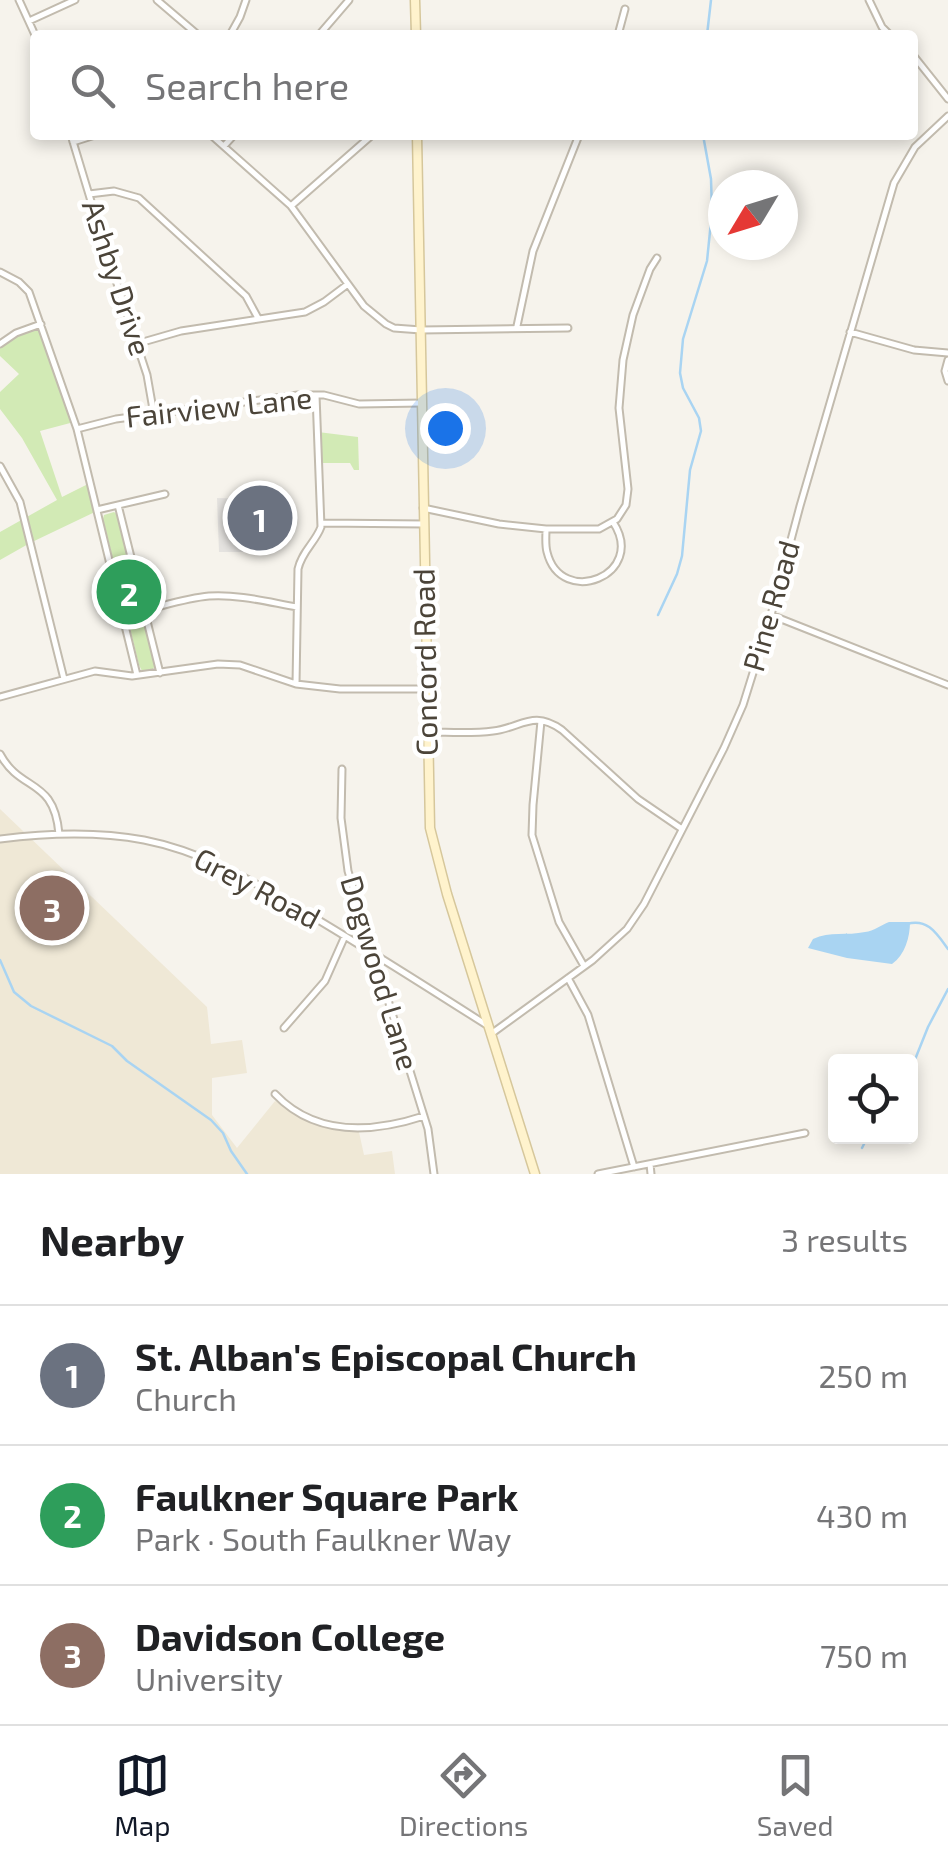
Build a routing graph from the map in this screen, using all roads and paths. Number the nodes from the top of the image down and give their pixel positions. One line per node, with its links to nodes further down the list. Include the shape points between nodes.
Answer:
1 (20, 0): 9 (street)
2 (75, 0): 9 (street)
3 (157, 0): 12 (street)
4 (246, 0): 13 (street)
5 (349, 0): 14 (street)
6 (415, 0): 15 (main road)
7 (869, 0): 10 (street)
8 (625, 9): 16 (street)
9 (28, 21): 11 (street)
10 (884, 29)
11 (32, 30)
12 (192, 30)
13 (233, 30)
14 (323, 30)
15 (416, 30)
16 (619, 30)
17 (918, 61): 18 (street)
18 (948, 99)
19 (948, 116): 37 (street, Pine Road, via 914,147 894,183)
20 (73, 140): 27 (street, Ashby Drive)
21 (217, 140): 26 (street)
22 (229, 140): 26 (street)
23 (366, 140): 28 (street)
24 (417, 140): 36 (main road, Concord Road)
25 (577, 140): 34 (street, via 533,251)
26 (224, 146): 28 (street)
27 (89, 194): 32 (street, via 138,198 246,296); 39 (street, Ashby Drive)
28 (291, 206): 31 (street)
29 (657, 258): 51 (street, via 624,352 619,408 628,495)
30 (0, 272): 33 (street, via 26,287)
31 (348, 284): 32 (street, via 305,312); 36 (street, via 377,319)
32 (258, 318): 39 (street)
33 (41, 324): 38 (street); 45 (street)
34 (515, 328): 35 (street); 36 (street)
35 (568, 328)
36 (420, 330): 43 (main road, Concord Road)
37 (850, 332): 40 (street); 57 (street, Pine Road)
38 (0, 344)
39 (136, 344): 44 (street, Ashby Drive)
40 (948, 356): 41 (street)
41 (948, 381)
42 (316, 395): 43 (street, Fairview Lane, via 360,404); 44 (street, Fairview Lane); 52 (street)
43 (422, 403): 49 (main road, Concord Road)
44 (154, 415): 45 (street, Fairview Lane)
45 (77, 429): 50 (street)
46 (0, 466): 60 (street, via 20,502)
47 (165, 494): 48 (street)
48 (118, 505): 50 (street); 56 (street)
49 (424, 508): 53 (main road, Concord Road); 54 (street)
50 (97, 510): 59 (street)
51 (613, 522): 54 (street, via 600,529); 54 (street, via 618,559 606,575 584,583 555,570)
52 (321, 523): 53 (street); 55 (street, via 299,563)
53 (424, 524): 63 (main road, Concord Road)
54 (546, 528)
55 (297, 608): 56 (street, via 220,596); 61 (street)
56 (145, 610): 58 (street)
57 (771, 615): 62 (street); 69 (street, Pine Road, via 743,705)
58 (160, 673): 59 (street); 61 (street, via 233,664)
59 (138, 675): 60 (street, via 96,671)
60 (64, 679): 64 (street)
61 (296, 684): 63 (street)
62 (948, 685)
63 (426, 689): 66 (main road, Concord Road)
64 (0, 697)
65 (541, 720): 66 (street, via 491,732); 69 (street); 74 (street, via 532,836 559,922)
66 (427, 732): 77 (main road, Concord Road, via 431,839)
67 (0, 754): 70 (street, via 52,800)
68 (342, 769): 73 (street, Dogwood Lane, via 346,862)
69 (682, 829): 74 (street, Pine Road, via 636,916)
70 (59, 834): 71 (street, Grey Road); 72 (street, Grey Road, via 132,838 190,853 245,876)
71 (0, 839)
72 (345, 936): 73 (street, Grey Road); 76 (street, via 325,980)
73 (372, 952): 77 (street, Grey Road); 79 (street, Dogwood Lane)
74 (584, 966): 75 (street, Pine Road)
75 (568, 978): 77 (street, Pine Road); 82 (street, via 588,1015)
76 (284, 1028)
77 (489, 1030): 84 (main road, Concord Road)
78 (275, 1094): 79 (street, via 341,1128)
79 (424, 1116): 83 (street, Dogwood Lane)
80 (805, 1133): 81 (street)
81 (650, 1164): 82 (street); 86 (street)
82 (634, 1167): 85 (street)
83 (434, 1174)
84 (535, 1174)
85 (598, 1174)
86 (651, 1174)

